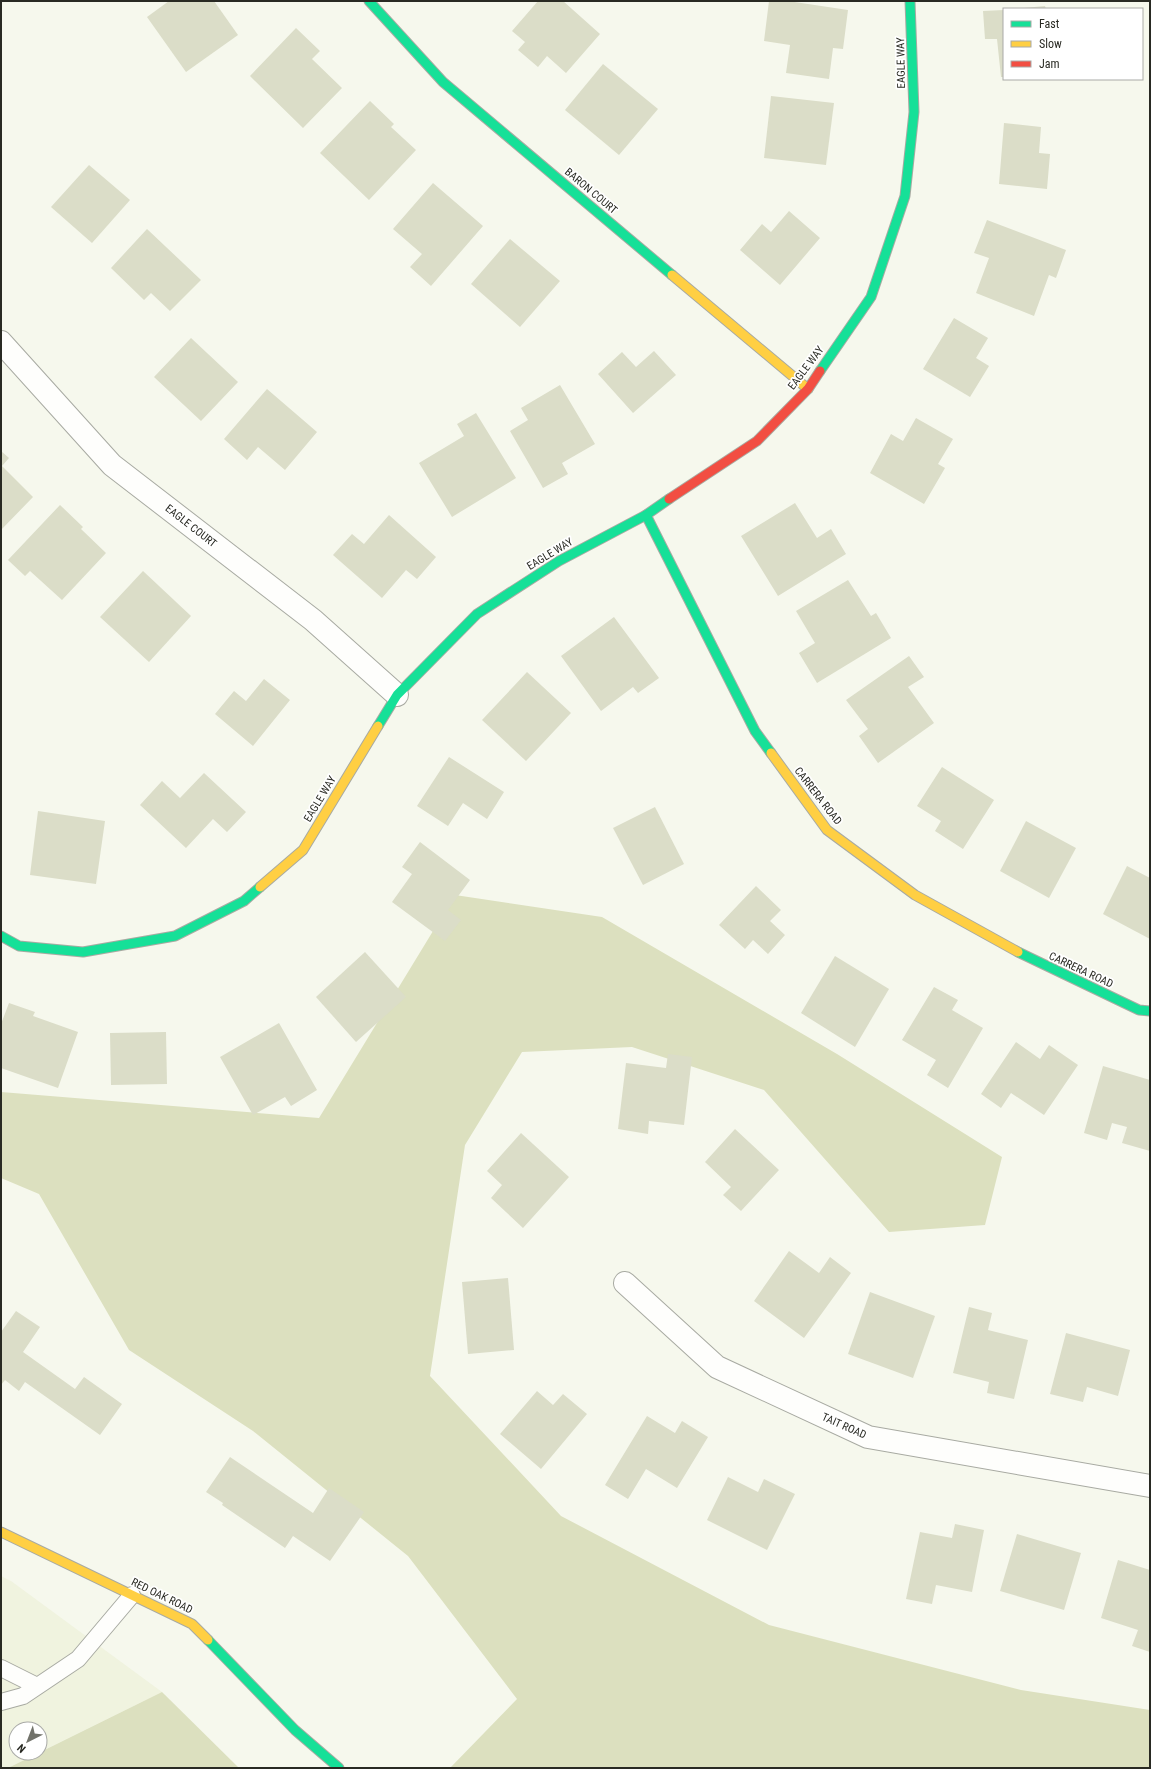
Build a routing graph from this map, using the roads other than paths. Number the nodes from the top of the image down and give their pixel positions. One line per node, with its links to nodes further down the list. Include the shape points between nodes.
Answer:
1 (369, 1): 4 (street, BARON COURT, via 443,82)
2 (910, 1): 4 (street, EAGLE WAY, via 914,112 905,196 871,298)
3 (1, 342): 6 (street, EAGLE COURT, via 112,465 313,620)
4 (808, 388): 5 (street, EAGLE WAY, via 757,441)
5 (646, 516): 6 (street, EAGLE WAY, via 559,561 477,614); 8 (street, CARRERA ROAD, via 755,731 827,830 915,895 1031,959 1139,1010)
6 (397, 695): 7 (street, EAGLE WAY, via 304,850 244,901 175,936 83,952 20,946)
7 (1, 936)
8 (1150, 1011)
9 (625, 1283): 10 (street, TAIT ROAD, via 717,1367 868,1437)
10 (1150, 1486)
11 (1, 1532): 12 (street, RED OAK ROAD)
12 (132, 1595): 14 (lane, via 78,1659); 16 (street, RED OAK ROAD, via 192,1624 295,1730)
13 (1, 1668): 14 (lane)
14 (37, 1686): 15 (lane, via 23,1696)
15 (1, 1702)
16 (338, 1768)

